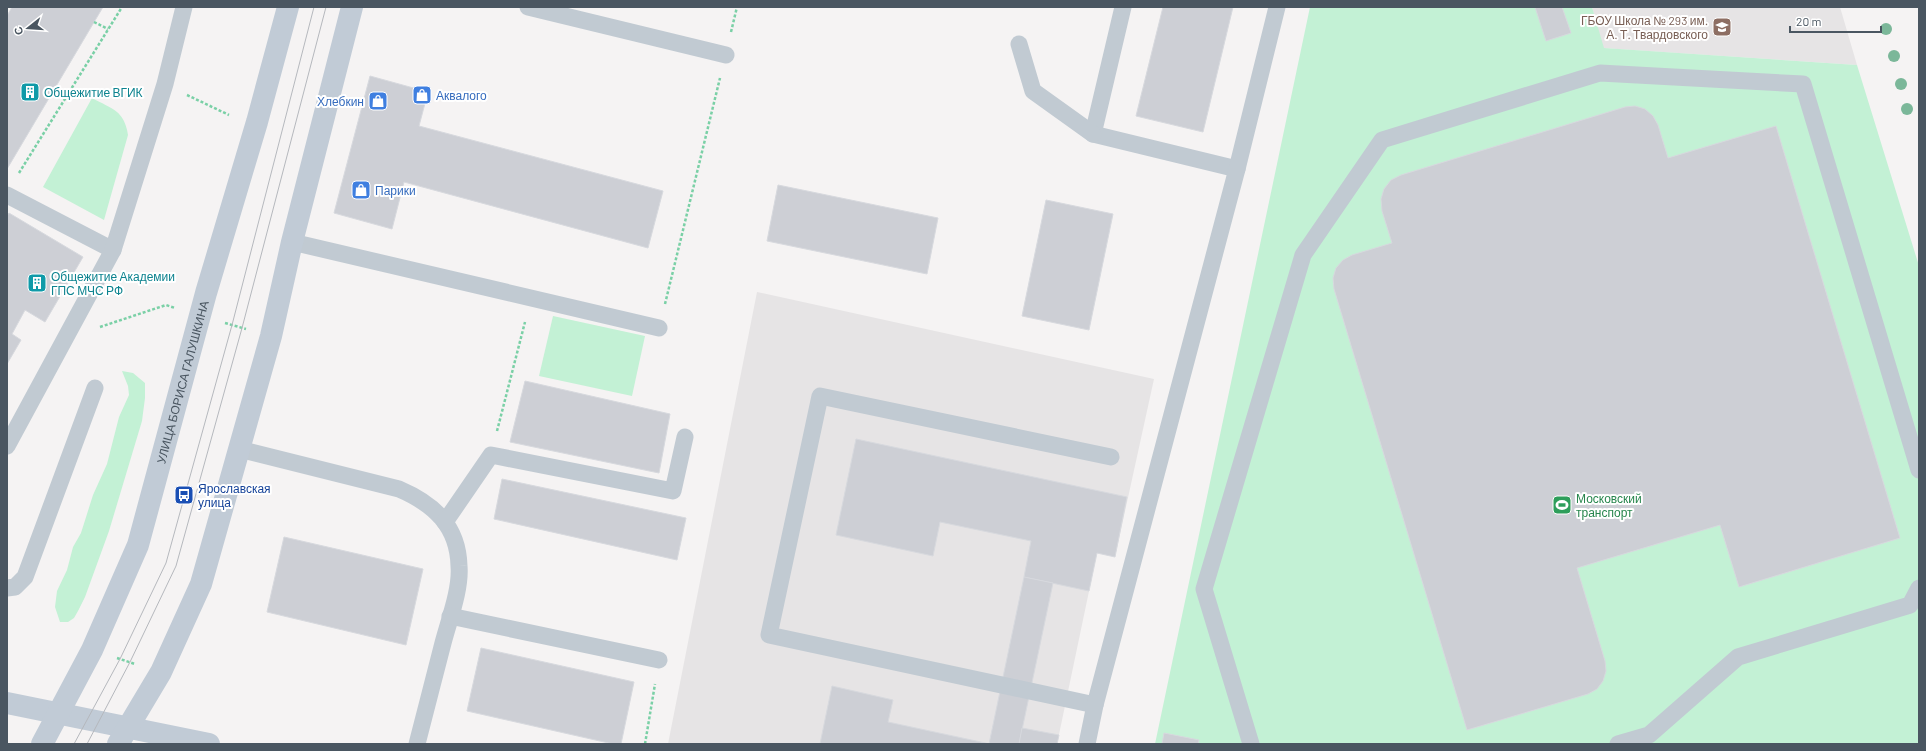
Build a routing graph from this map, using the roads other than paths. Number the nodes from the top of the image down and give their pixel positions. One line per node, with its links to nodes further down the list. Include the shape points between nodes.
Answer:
1 (184, 7): 13 (lane, via 165,84)
2 (288, 7): 28 (main road, УЛИЦА БОРИСА ГАЛУШКИНА, via 200,315 138,545 92,650)
3 (352, 7): 12 (main road)
4 (528, 7): 8 (lane)
5 (1123, 7): 9 (lane)
6 (1277, 7): 10 (lane)
7 (1019, 44): 9 (lane, via 1033,91)
8 (726, 55)
9 (1093, 134): 10 (lane)
10 (1237, 169): 27 (lane)
11 (7, 195): 13 (lane)
12 (292, 242): 14 (lane); 18 (main road, via 271,336)
13 (113, 250): 17 (lane)
14 (659, 328)
15 (95, 388): 22 (lane, via 25,578 15,587)
16 (685, 437): 21 (lane, via 673,491 491,455)
17 (7, 446)
18 (239, 449): 21 (lane, via 399,489 418,497 435,510); 29 (main road, via 201,584 161,672)
19 (1111, 457): 27 (lane, via 820,396 769,636)
20 (1919, 470): 34 (lane, via 1803,84 1600,73 1382,140 1303,255 1204,589)
21 (445, 522): 24 (lane, via 456,545 460,566)
22 (7, 588)
23 (1919, 588): 35 (lane, via 1910,605 1738,657 1649,735)
24 (450, 616): 25 (lane); 32 (lane)
25 (660, 660)
26 (7, 703): 28 (main road)
27 (1095, 705): 33 (lane)
28 (58, 714): 29 (main road); 30 (main road, УЛИЦА БОРИСА ГАЛУШКИНА)
29 (123, 736): 31 (main road)
30 (42, 744)
31 (209, 744)
32 (417, 744)
33 (1087, 744)
34 (1251, 744)
35 (1618, 744)

